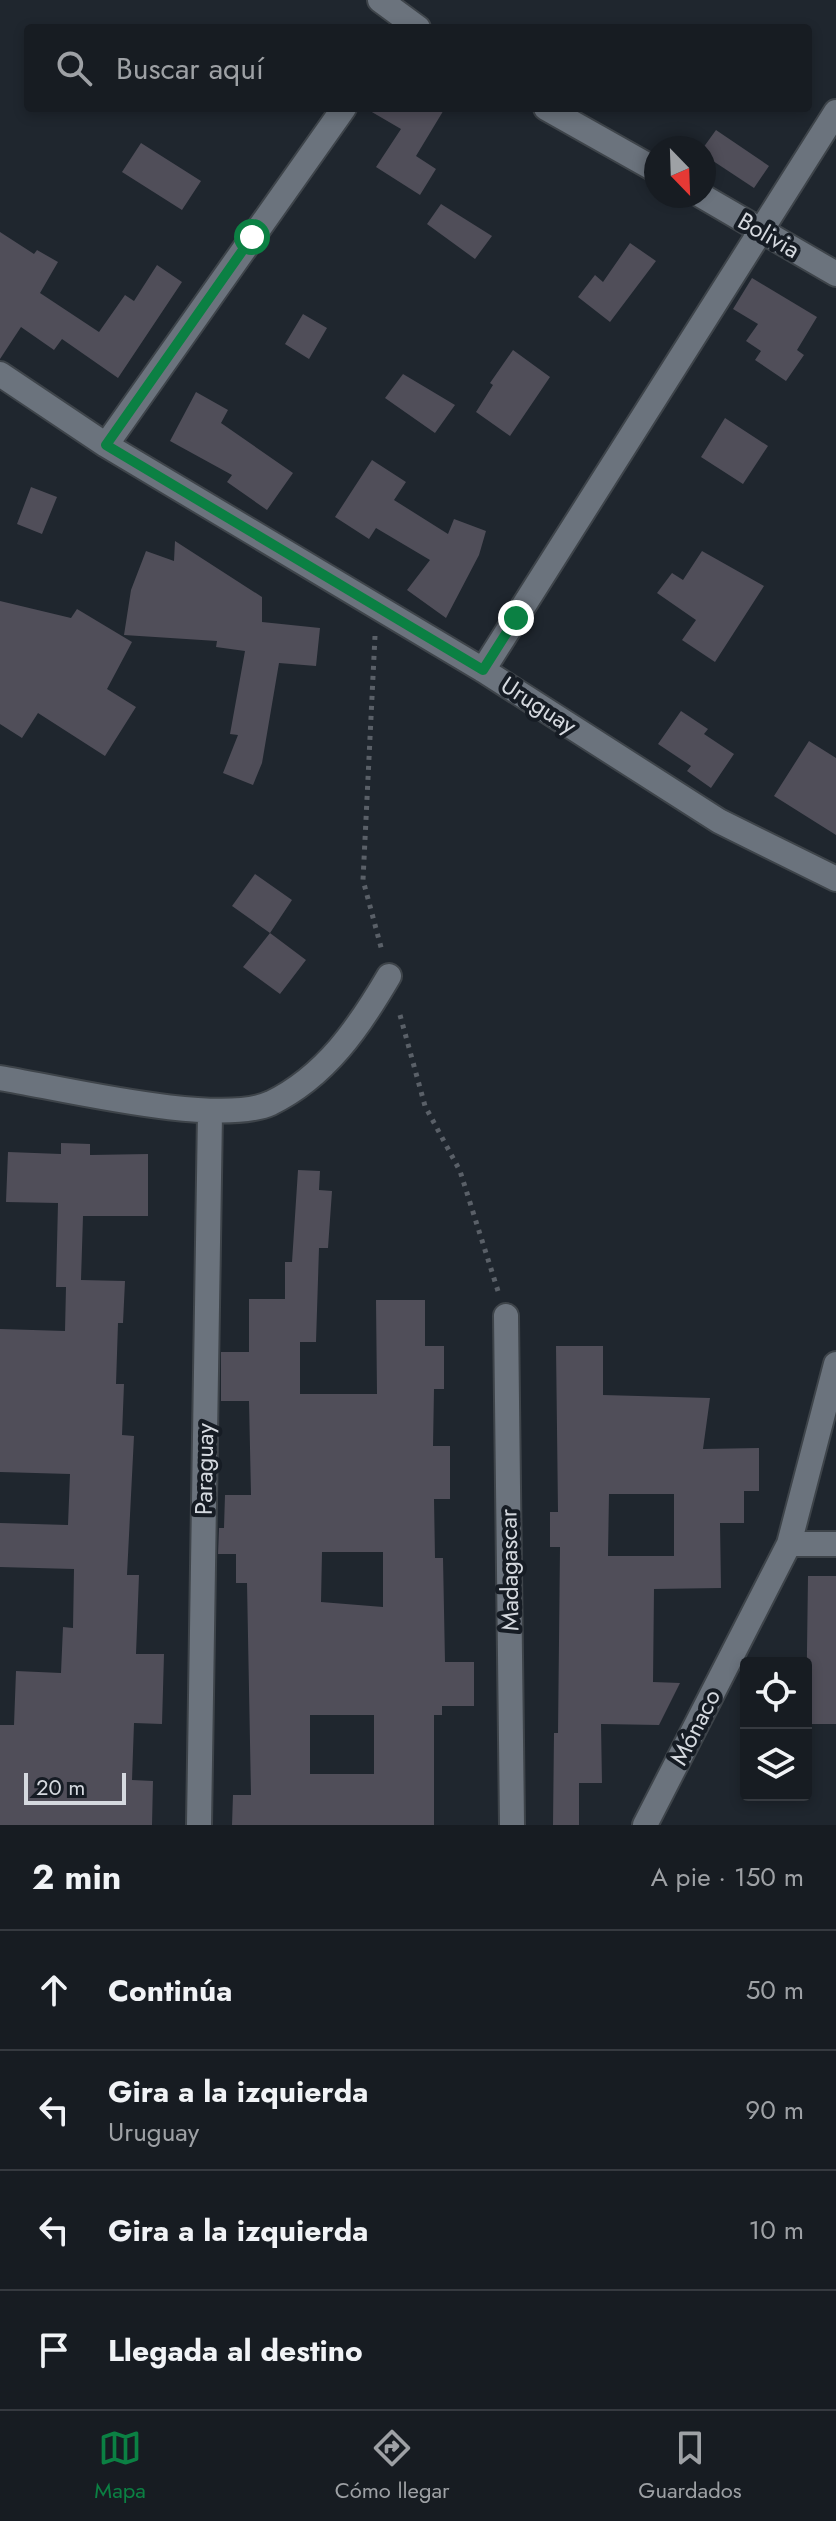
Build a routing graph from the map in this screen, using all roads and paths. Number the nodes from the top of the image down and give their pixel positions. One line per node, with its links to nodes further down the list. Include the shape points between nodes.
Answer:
1 (380, 0): 2 (street)
2 (407, 24)
3 (341, 112): 11 (street)
4 (553, 112): 6 (street)
5 (836, 112): 8 (street)
6 (644, 163)
7 (716, 204): 8 (street, Bolivia)
8 (761, 229): 9 (street, Bolivia); 12 (street)
9 (836, 274)
10 (0, 374): 11 (street, Uruguay)
11 (106, 445): 12 (street, Uruguay)
12 (483, 670): 13 (street, Uruguay, via 719,821)
13 (836, 879)
14 (389, 976): 16 (street, via 357,1029 319,1072 269,1104)
15 (0, 1078): 16 (street)
16 (210, 1113): 21 (street, Paraguay)
17 (506, 1316): 22 (street, Madagascar)
18 (836, 1364): 19 (street, Mónaco)
19 (789, 1544): 20 (street); 23 (street, Mónaco)
20 (836, 1544)
21 (199, 1825)
22 (512, 1825)
23 (645, 1825)

